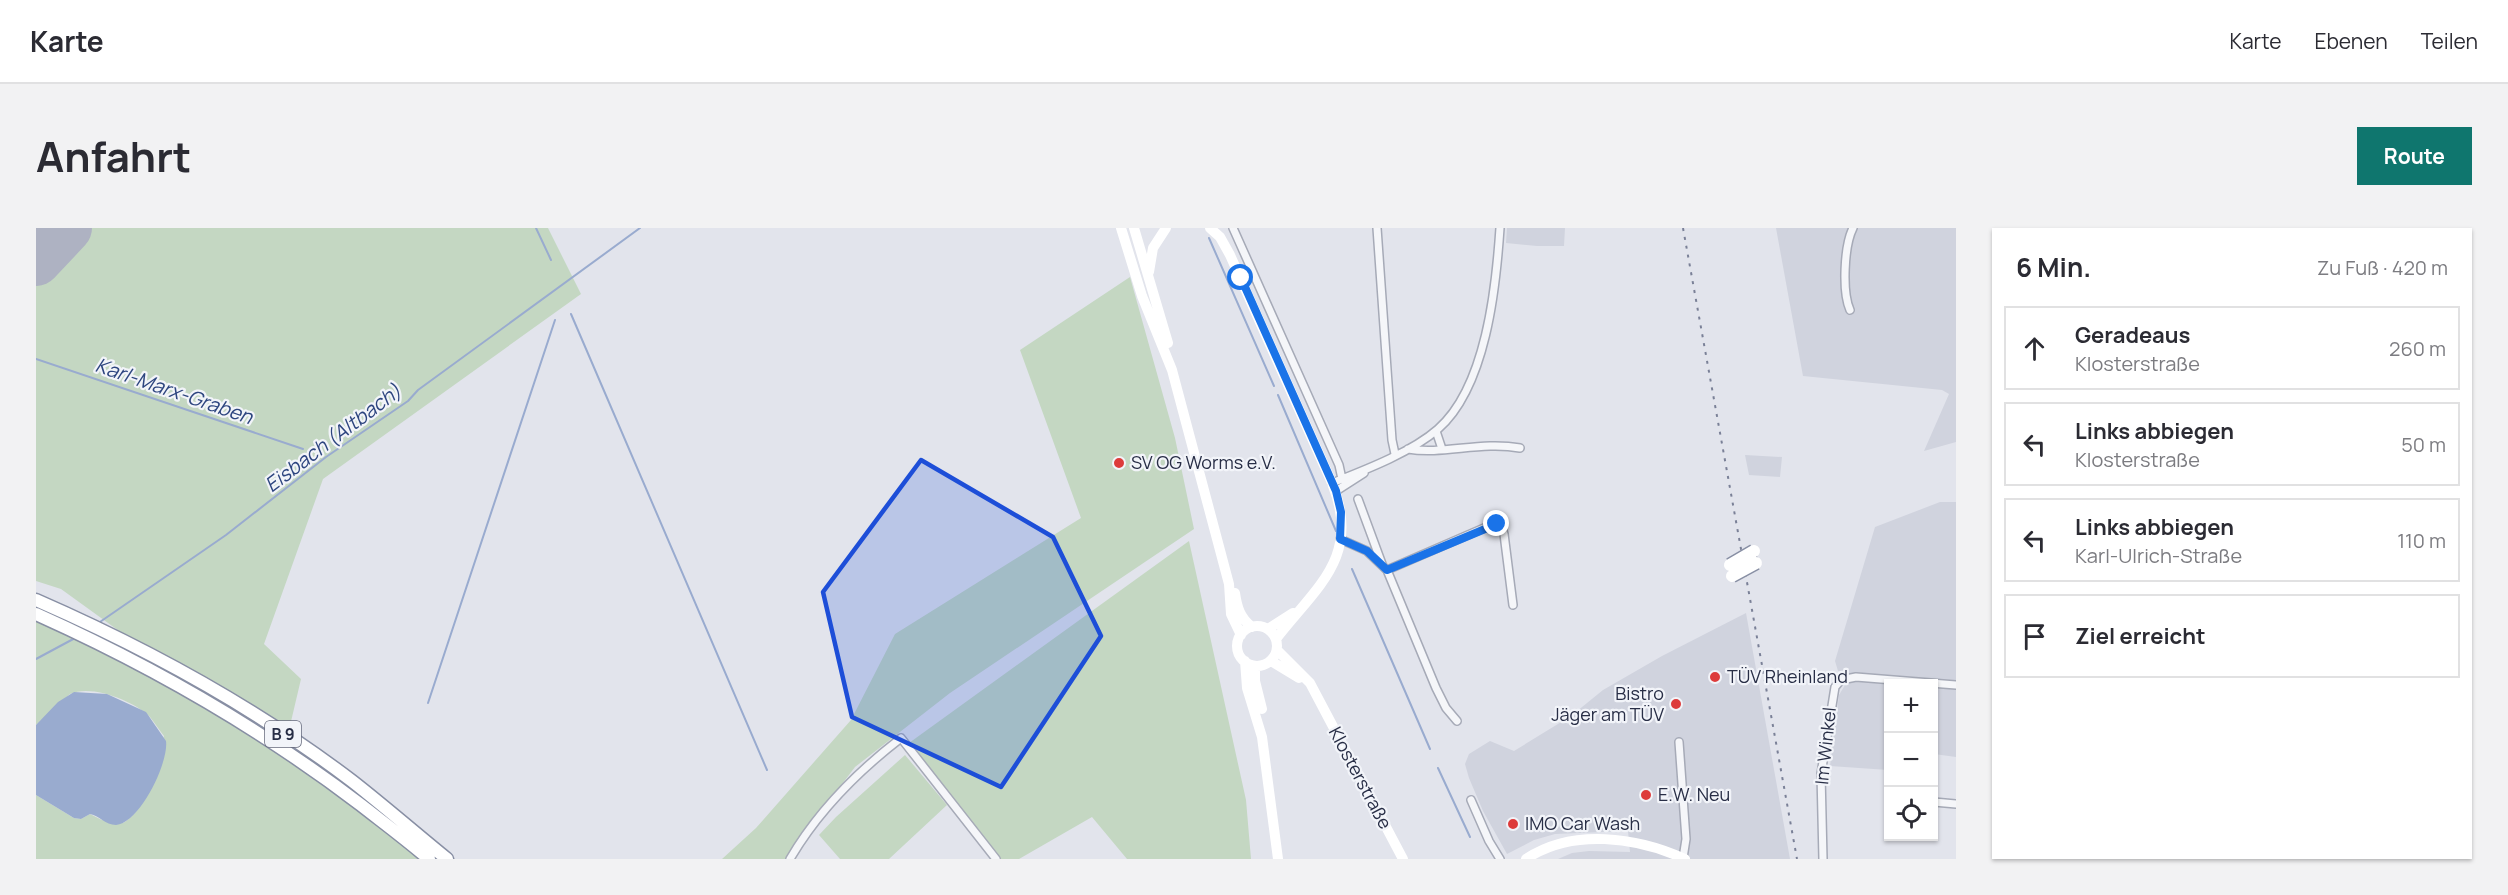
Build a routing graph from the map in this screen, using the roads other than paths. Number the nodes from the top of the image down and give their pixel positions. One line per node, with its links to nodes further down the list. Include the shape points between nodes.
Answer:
1 (1121, 228): 14 (main road)
2 (1134, 228): 11 (main road)
3 (1166, 228): 11 (main road, via 1153,248)
4 (1210, 228): 10 (main road)
5 (1219, 228): 10 (street)
6 (1233, 228): 20 (street, via 1339,465)
7 (1377, 228): 18 (street)
8 (1500, 228): 13 (street, via 1492,301 1480,351 1463,395)
9 (1853, 228): 12 (street, via 1848,242 1845,290)
10 (1225, 246): 20 (main road)
11 (1149, 278): 14 (main road)
12 (1850, 310)
13 (1436, 431): 16 (street); 17 (street)
14 (1192, 438): 30 (main road, via 1239,612); 32 (main road, via 1229,584 1231,614)
15 (1520, 448): 17 (street, via 1495,444)
16 (1408, 449): 17 (street); 18 (street)
17 (1442, 449)
18 (1395, 454): 19 (street)
19 (1371, 467): 20 (street); 20 (street, via 1349,485)
20 (1337, 484): 22 (main road)
21 (1358, 499): 24 (street)
22 (1340, 539): 24 (street, via 1364,550); 27 (main road, via 1330,571)
23 (1755, 557): 25 (highway, bridge)
24 (1385, 567): 28 (street, via 1491,525 1501,525); 38 (street, via 1436,688)
25 (1731, 571)
26 (36, 600): 44 (highway, B 9, via 227,698 317,756)
27 (1308, 602): 31 (main road); 33 (main road)
28 (1513, 605)
29 (36, 614): 43 (highway, B 9, via 165,677 268,738)
30 (1252, 627): 31 (main road); 32 (main road)
31 (1268, 629): 33 (main road, Klosterstraße)
32 (1241, 635): 35 (main road, via 1238,648)
33 (1276, 644): 34 (main road); 37 (main road, Klosterstraße)
34 (1271, 661): 35 (main road, via 1262,665); 37 (main road, Klosterstraße, via 1296,676)
35 (1250, 663): 47 (main road, via 1247,687 1262,737); 48 (main road, via 1274,772)
36 (1956, 685): 53 (street, Im Winkel, via 1856,677 1841,680 1835,687 1821,774)
37 (1317, 696): 49 (main road, Klosterstraße)
38 (1457, 721)
39 (1678, 742): 52 (street, via 1686,839)
40 (1471, 800): 50 (street)
41 (1938, 802): 42 (street)
42 (1956, 804)
43 (429, 859)
44 (447, 859)
45 (790, 859): 46 (street, via 815,821 855,778 901,738)
46 (996, 859)
47 (1278, 859)
48 (1285, 859)
49 (1403, 859)
50 (1500, 859)
51 (1526, 859): 52 (main road, via 1555,845 1626,840)
52 (1684, 859)
53 (1823, 859)

